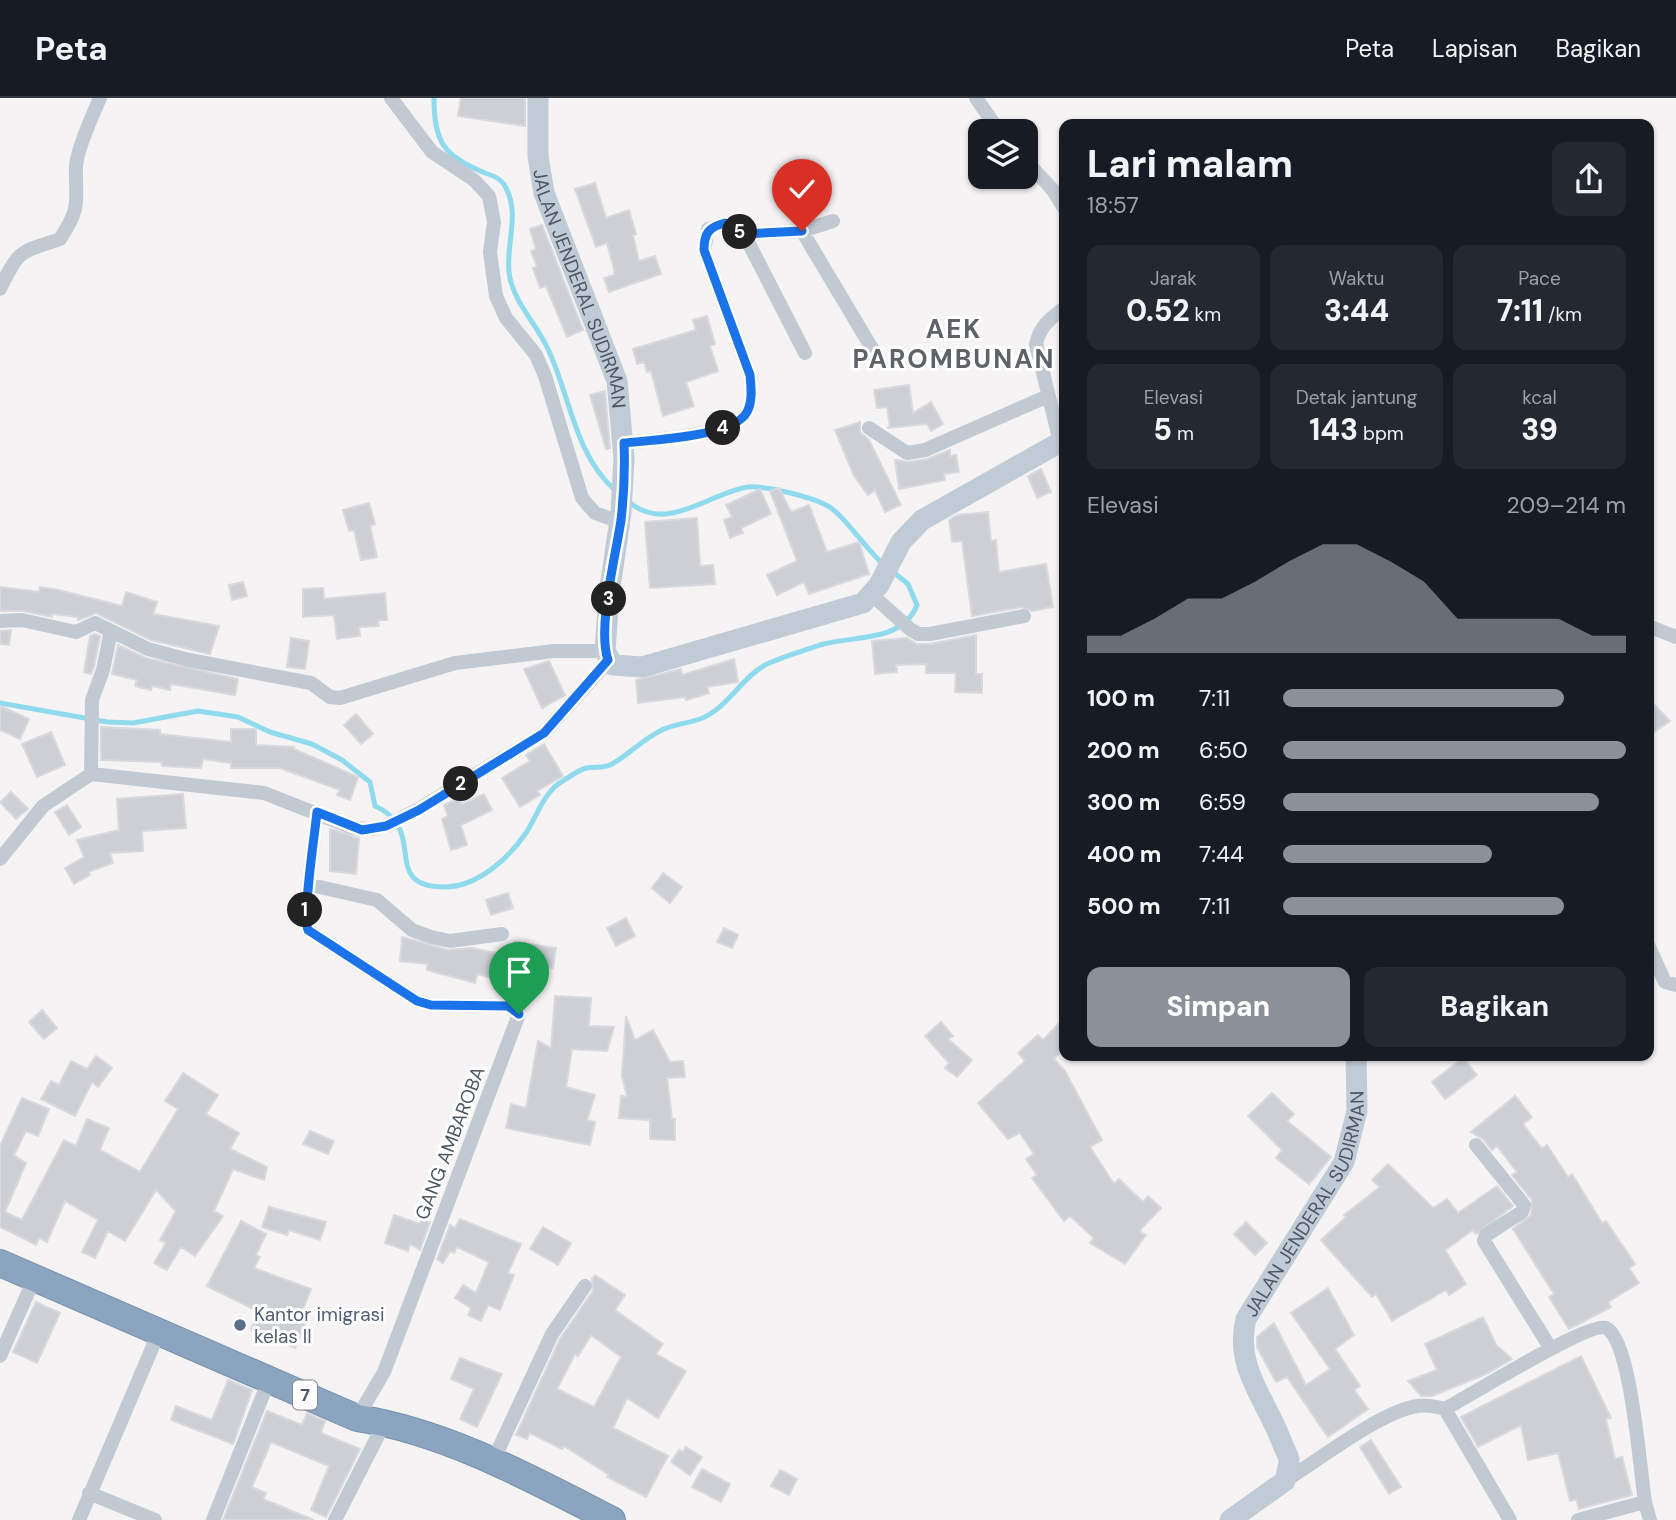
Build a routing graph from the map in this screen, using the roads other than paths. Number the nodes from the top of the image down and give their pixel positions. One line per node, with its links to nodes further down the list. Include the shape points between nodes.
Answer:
1 (100, 98): 11 (street, via 76,164 79,195 72,222 60,239 19,254)
2 (393, 98): 20 (street, via 432,152 489,196 496,296 545,376 582,498 594,513)
3 (538, 98): 19 (main road, JALAN JENDERAL SUDIRMAN, via 537,143 544,193 617,381)
4 (976, 98): 5 (street)
5 (991, 119)
6 (1038, 174): 7 (street)
7 (1059, 200)
8 (833, 221): 9 (street)
9 (802, 231): 10 (street); 13 (street)
10 (744, 234): 14 (street); 19 (street, via 725,223 708,229 704,241 750,375 747,413 719,430)
11 (0, 289)
12 (1059, 312): 15 (street, via 1046,322 1036,344)
13 (873, 350)
14 (805, 353)
15 (1048, 397): 16 (street, via 925,450 907,453); 17 (street)
16 (869, 428)
17 (1059, 432)
18 (1059, 443): 21 (main road, via 922,520 894,554)
19 (624, 451): 20 (main road, JALAN JENDERAL SUDIRMAN)
20 (621, 518): 27 (main road, JALAN JENDERAL SUDIRMAN, via 609,594)
21 (876, 590): 22 (street, via 893,614 918,634); 27 (main road, via 851,607 642,667 622,668)
22 (1024, 616)
23 (0, 621): 25 (street, via 22,620 76,632 95,623)
24 (1654, 628): 26 (street)
25 (111, 631): 27 (street, via 148,649 189,660 311,683 330,698 455,663 554,651); 28 (street, via 92,700)
26 (1676, 637)
27 (607, 656): 29 (street, via 544,733 410,814 386,826 362,830)
28 (91, 774): 29 (street, via 264,793); 30 (street, via 43,806)
29 (317, 812): 31 (street, GANG AMBAROBA)
30 (0, 859)
31 (311, 885): 32 (street, via 377,900 412,930 431,937 450,941); 45 (street, GANG AMBAROBA, via 305,911 308,930 417,1001 508,1006 519,1014 384,1372)
32 (502, 934)
33 (1654, 958): 34 (street, via 1665,982)
34 (1676, 985)
35 (1357, 1061): 48 (main road, JALAN JENDERAL SUDIRMAN, via 1357,1111 1344,1162 1246,1319 1242,1335 1242,1353 1251,1380 1289,1459)
36 (1476, 1145): 41 (street, via 1515,1191 1524,1209 1484,1241)
37 (0, 1263): 38 (highway, 7)
38 (35, 1277): 40 (highway, 7); 42 (street)
39 (585, 1286): 47 (street, via 552,1334)
40 (159, 1332): 43 (highway, 7); 49 (street)
41 (1551, 1349): 44 (street); 50 (street, via 1598,1327 1618,1338 1627,1366)
42 (0, 1356)
43 (269, 1380): 45 (highway, 7); 53 (street)
44 (1445, 1409): 48 (street, via 1420,1405 1392,1413); 57 (street)
45 (357, 1418): 46 (highway, 7)
46 (385, 1422): 47 (highway, 7); 54 (street)
47 (493, 1461): 55 (highway, 7)
48 (1285, 1481): 56 (main road)
49 (89, 1493): 51 (street); 52 (street)
50 (1645, 1502): 58 (street); 59 (street)
51 (79, 1520)
52 (155, 1520)
53 (213, 1520)
54 (335, 1520)
55 (611, 1520)
56 (1230, 1520)
57 (1510, 1520)
58 (1578, 1520)
59 (1650, 1520)

